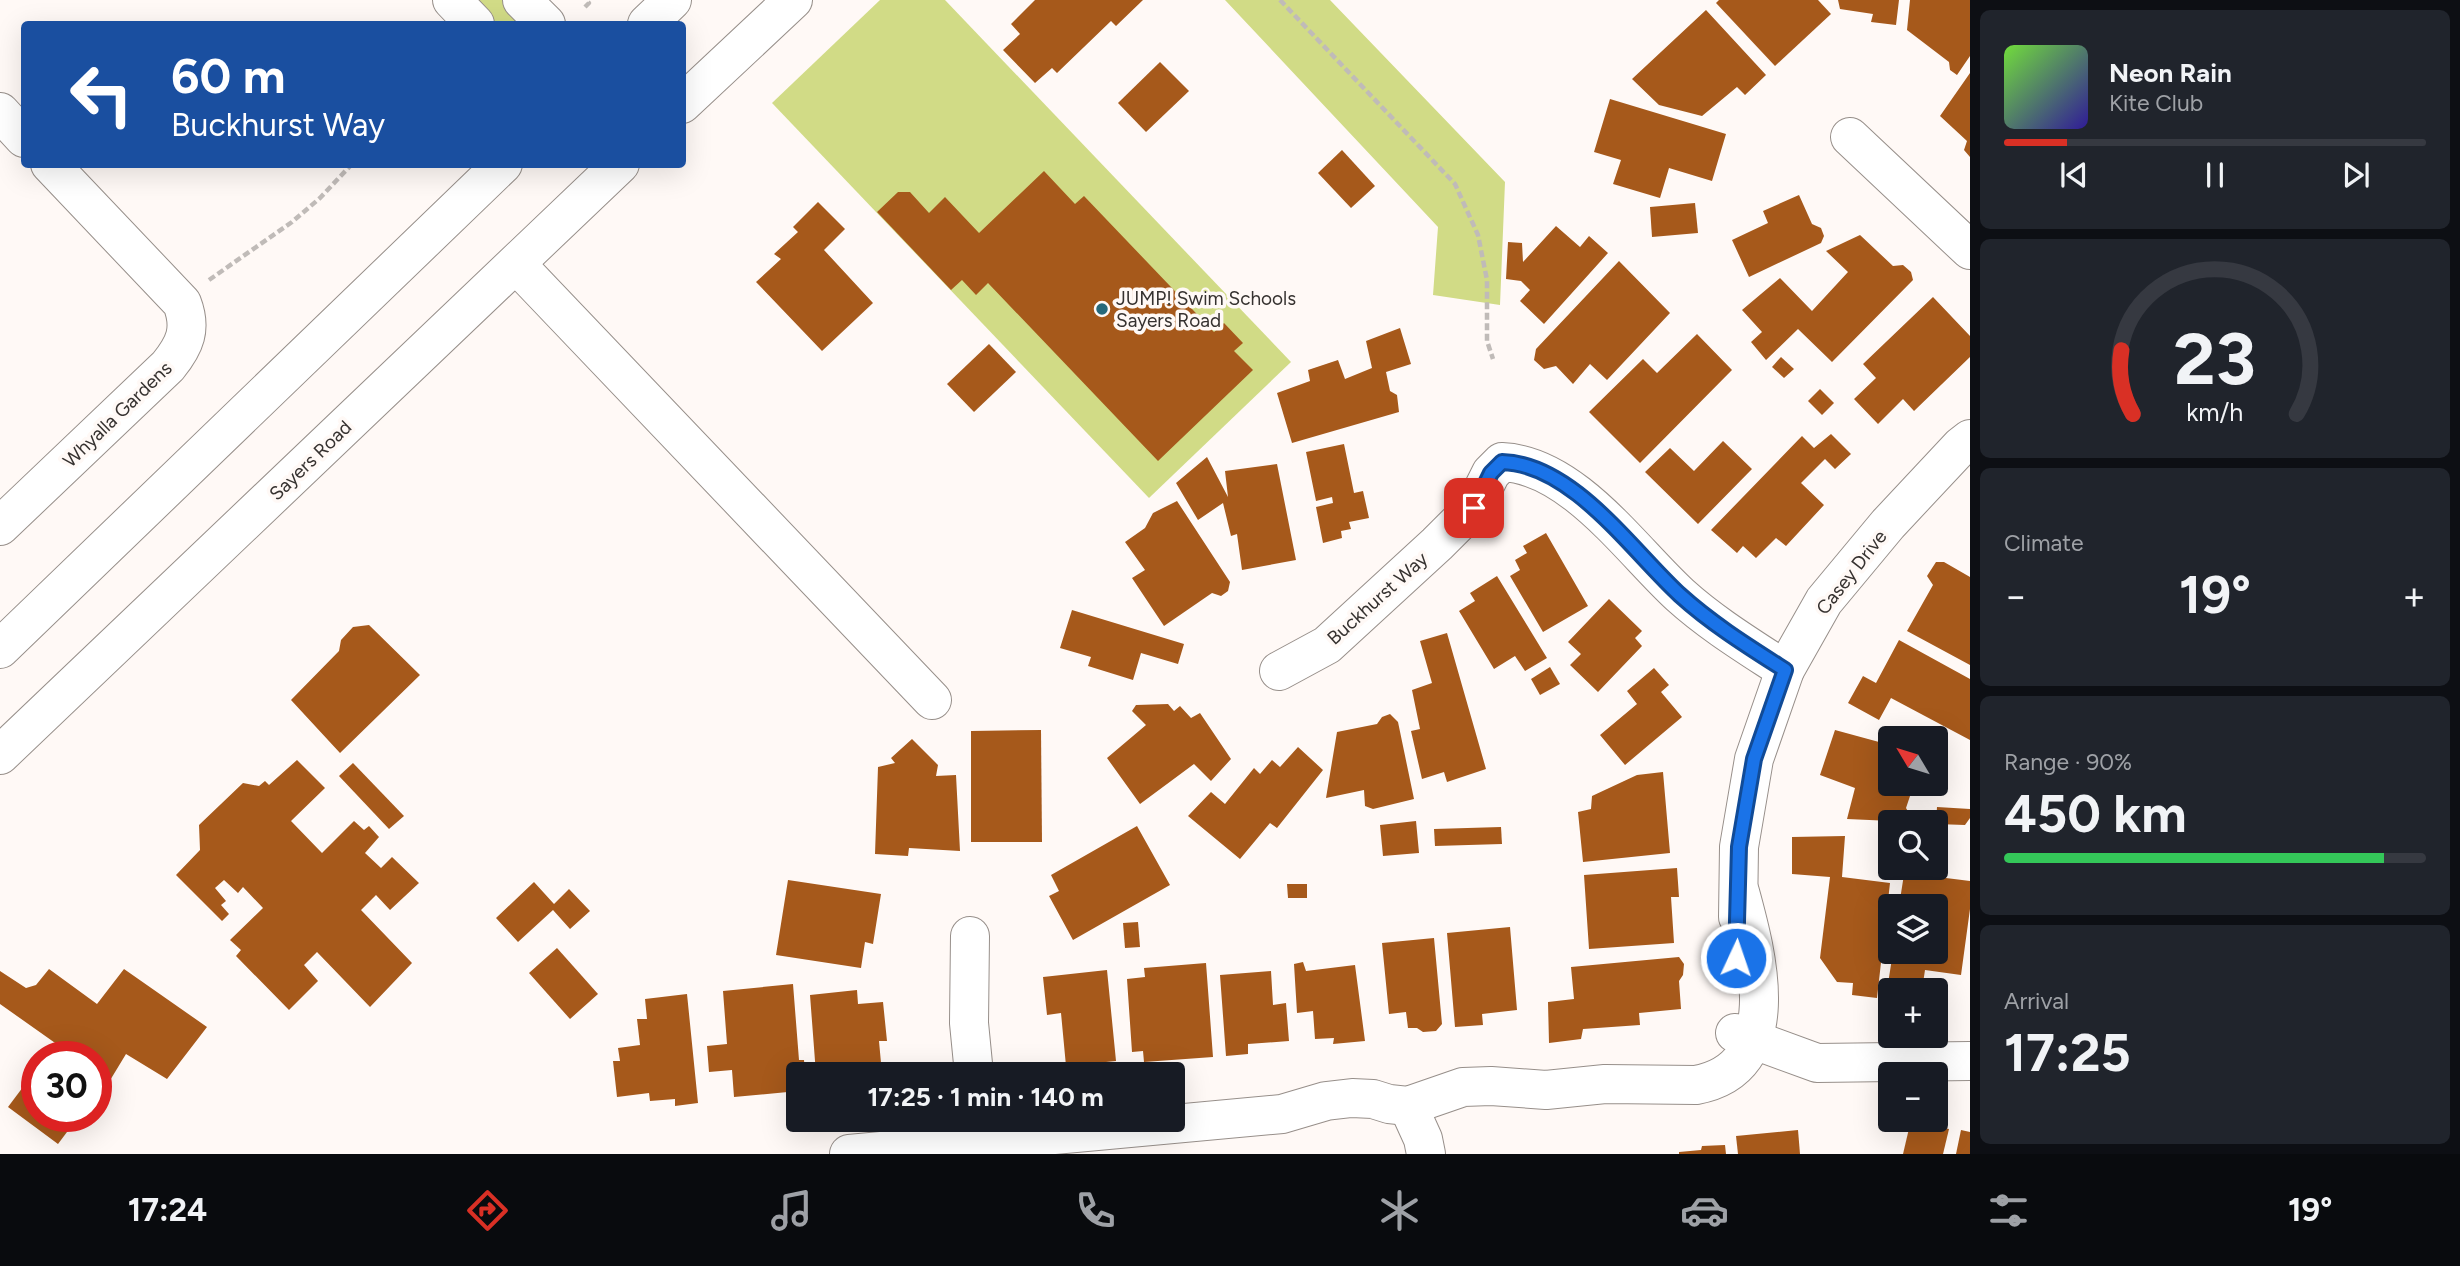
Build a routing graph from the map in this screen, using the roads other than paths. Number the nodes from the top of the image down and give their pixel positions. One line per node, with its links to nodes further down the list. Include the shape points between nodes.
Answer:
1 (452, 0): 5 (street)
2 (522, 0): 6 (street)
3 (672, 0): 7 (street)
4 (793, 0): 8 (street)
5 (472, 21)
6 (543, 21)
7 (650, 21)
8 (686, 100)
9 (0, 113): 10 (street)
10 (21, 135)
11 (1850, 137): 15 (street)
12 (54, 168): 18 (street, Whyalla Gardens, via 182,303 188,330 180,352 168,366)
13 (499, 168): 19 (street)
14 (616, 168): 16 (street, Sayers Road)
15 (1970, 250)
16 (516, 264): 22 (street); 23 (street, Sayers Road)
17 (1970, 439): 20 (street, Casey Drive, via 1888,524 1824,601)
18 (0, 526)
19 (0, 649)
20 (1785, 670): 21 (street, Buckhurst Way, via 1681,595 1564,484 1520,463 1502,462 1491,473 1474,508 1437,544 1327,645); 25 (street, Casey Drive, via 1754,759 1739,847 1736,958)
21 (1279, 671)
22 (932, 700)
23 (0, 755)
24 (970, 936): 27 (street)
25 (1745, 1036): 26 (street, via 1817,1063); 30 (street, via 1711,1060 1605,1084 1546,1090 1463,1087)
26 (1970, 1061)
27 (973, 1062)
28 (1185, 1119): 30 (street, via 1282,1114 1362,1121)
29 (972, 1132): 31 (street)
30 (1414, 1135)
31 (849, 1154)

